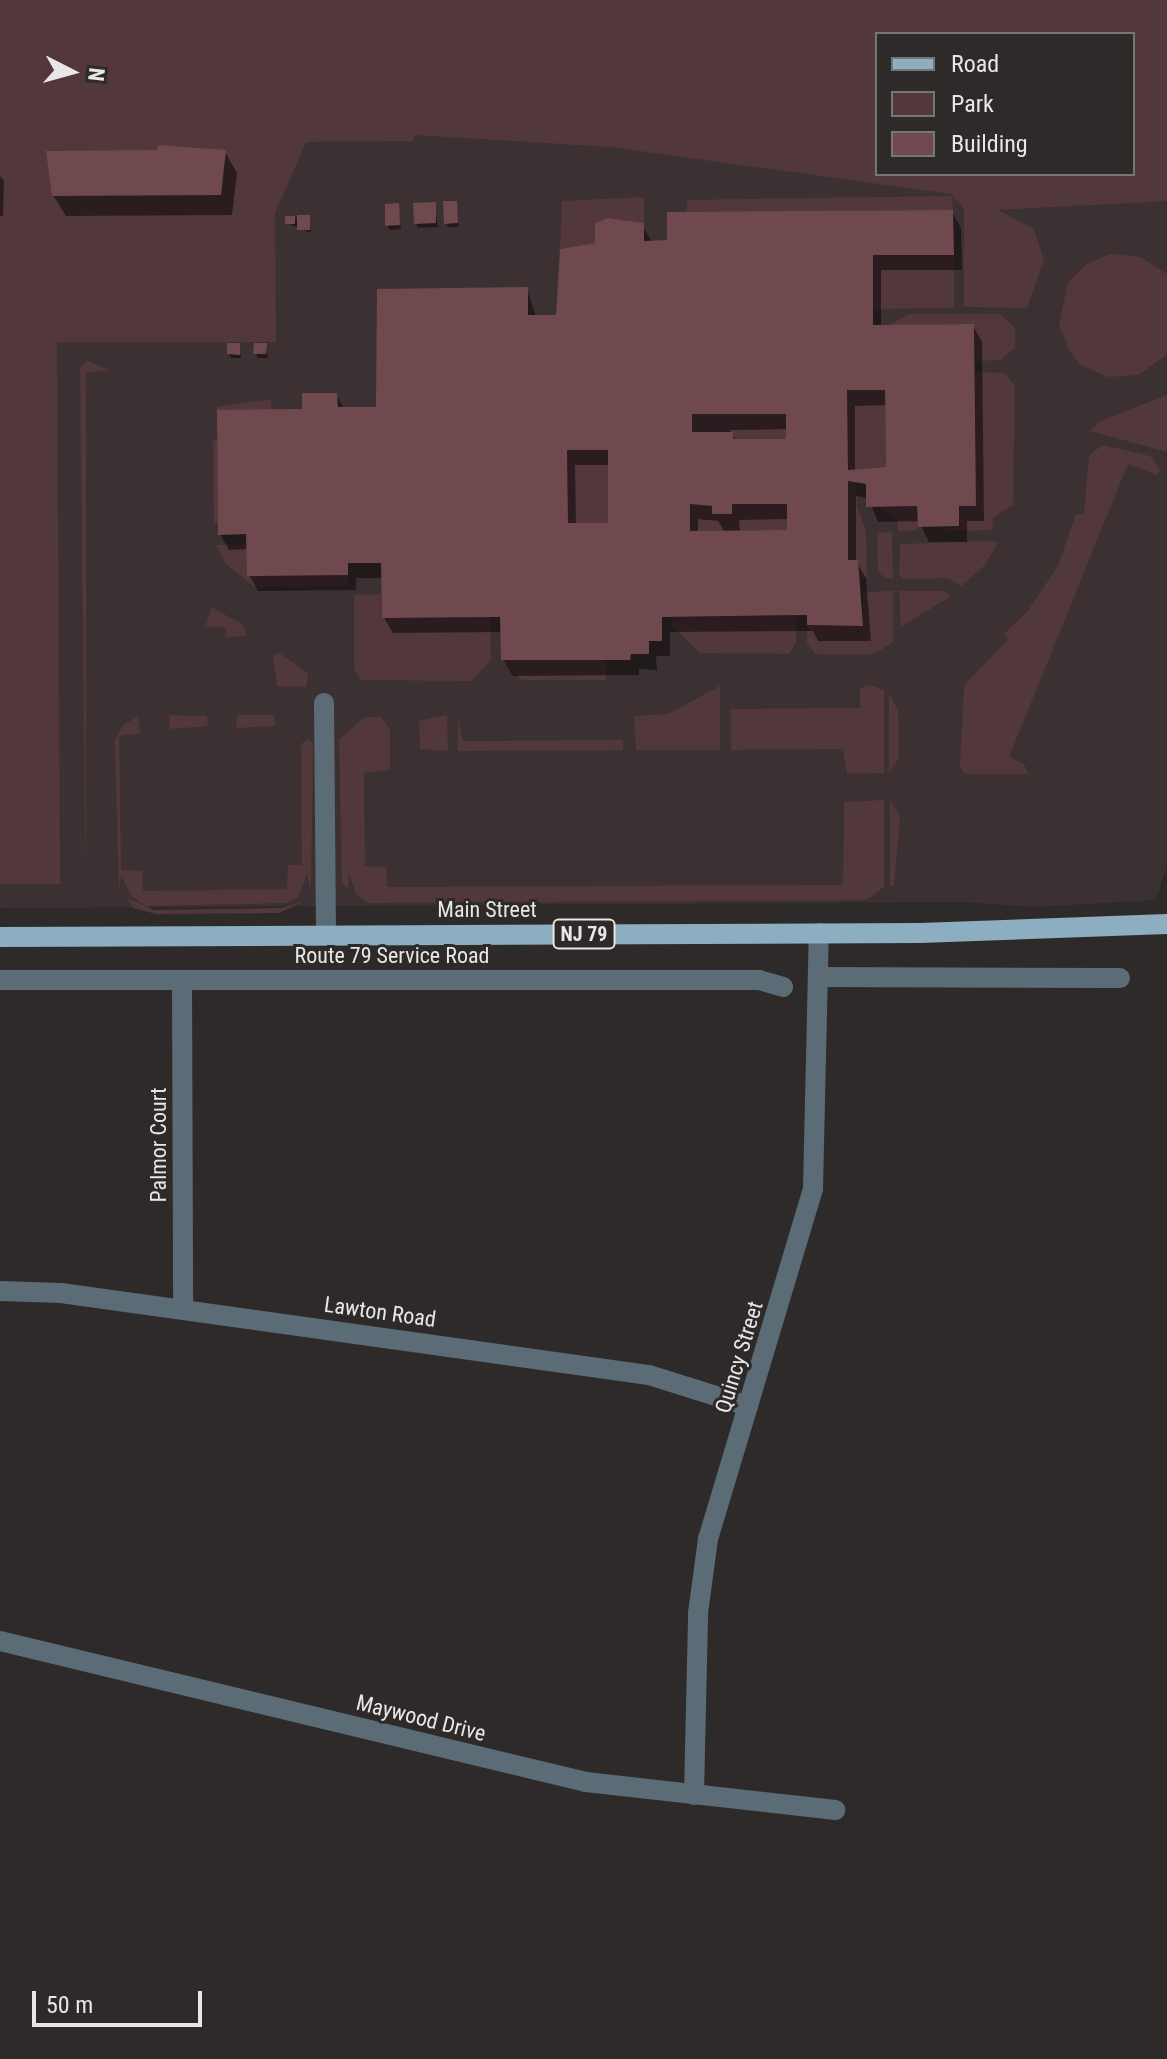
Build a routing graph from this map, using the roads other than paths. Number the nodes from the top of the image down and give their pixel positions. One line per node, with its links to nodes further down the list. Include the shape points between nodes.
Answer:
1 (324, 703): 4 (street)
2 (1167, 924): 3 (main road, Main Street / NJ 79)
3 (819, 933): 4 (main road, Main Street / NJ 79); 6 (street, Quincy Street)
4 (326, 935): 5 (main road, Main Street / NJ 79)
5 (0, 937)
6 (819, 977): 7 (street); 13 (street, Quincy Street, via 813,1189)
7 (1120, 978)
8 (0, 980): 9 (street, Route 79 Service Road)
9 (182, 980): 10 (street, Route 79 Service Road, via 759,980); 12 (street, Palmor Court)
10 (783, 987)
11 (0, 1291): 12 (street, Lawton Road)
12 (183, 1309): 13 (street, Lawton Road, via 649,1375)
13 (748, 1406): 15 (street, Quincy Street, via 702,1576)
14 (0, 1641): 15 (street, Maywood Drive, via 586,1782)
15 (694, 1795): 16 (street, Maywood Drive)
16 (835, 1810)

